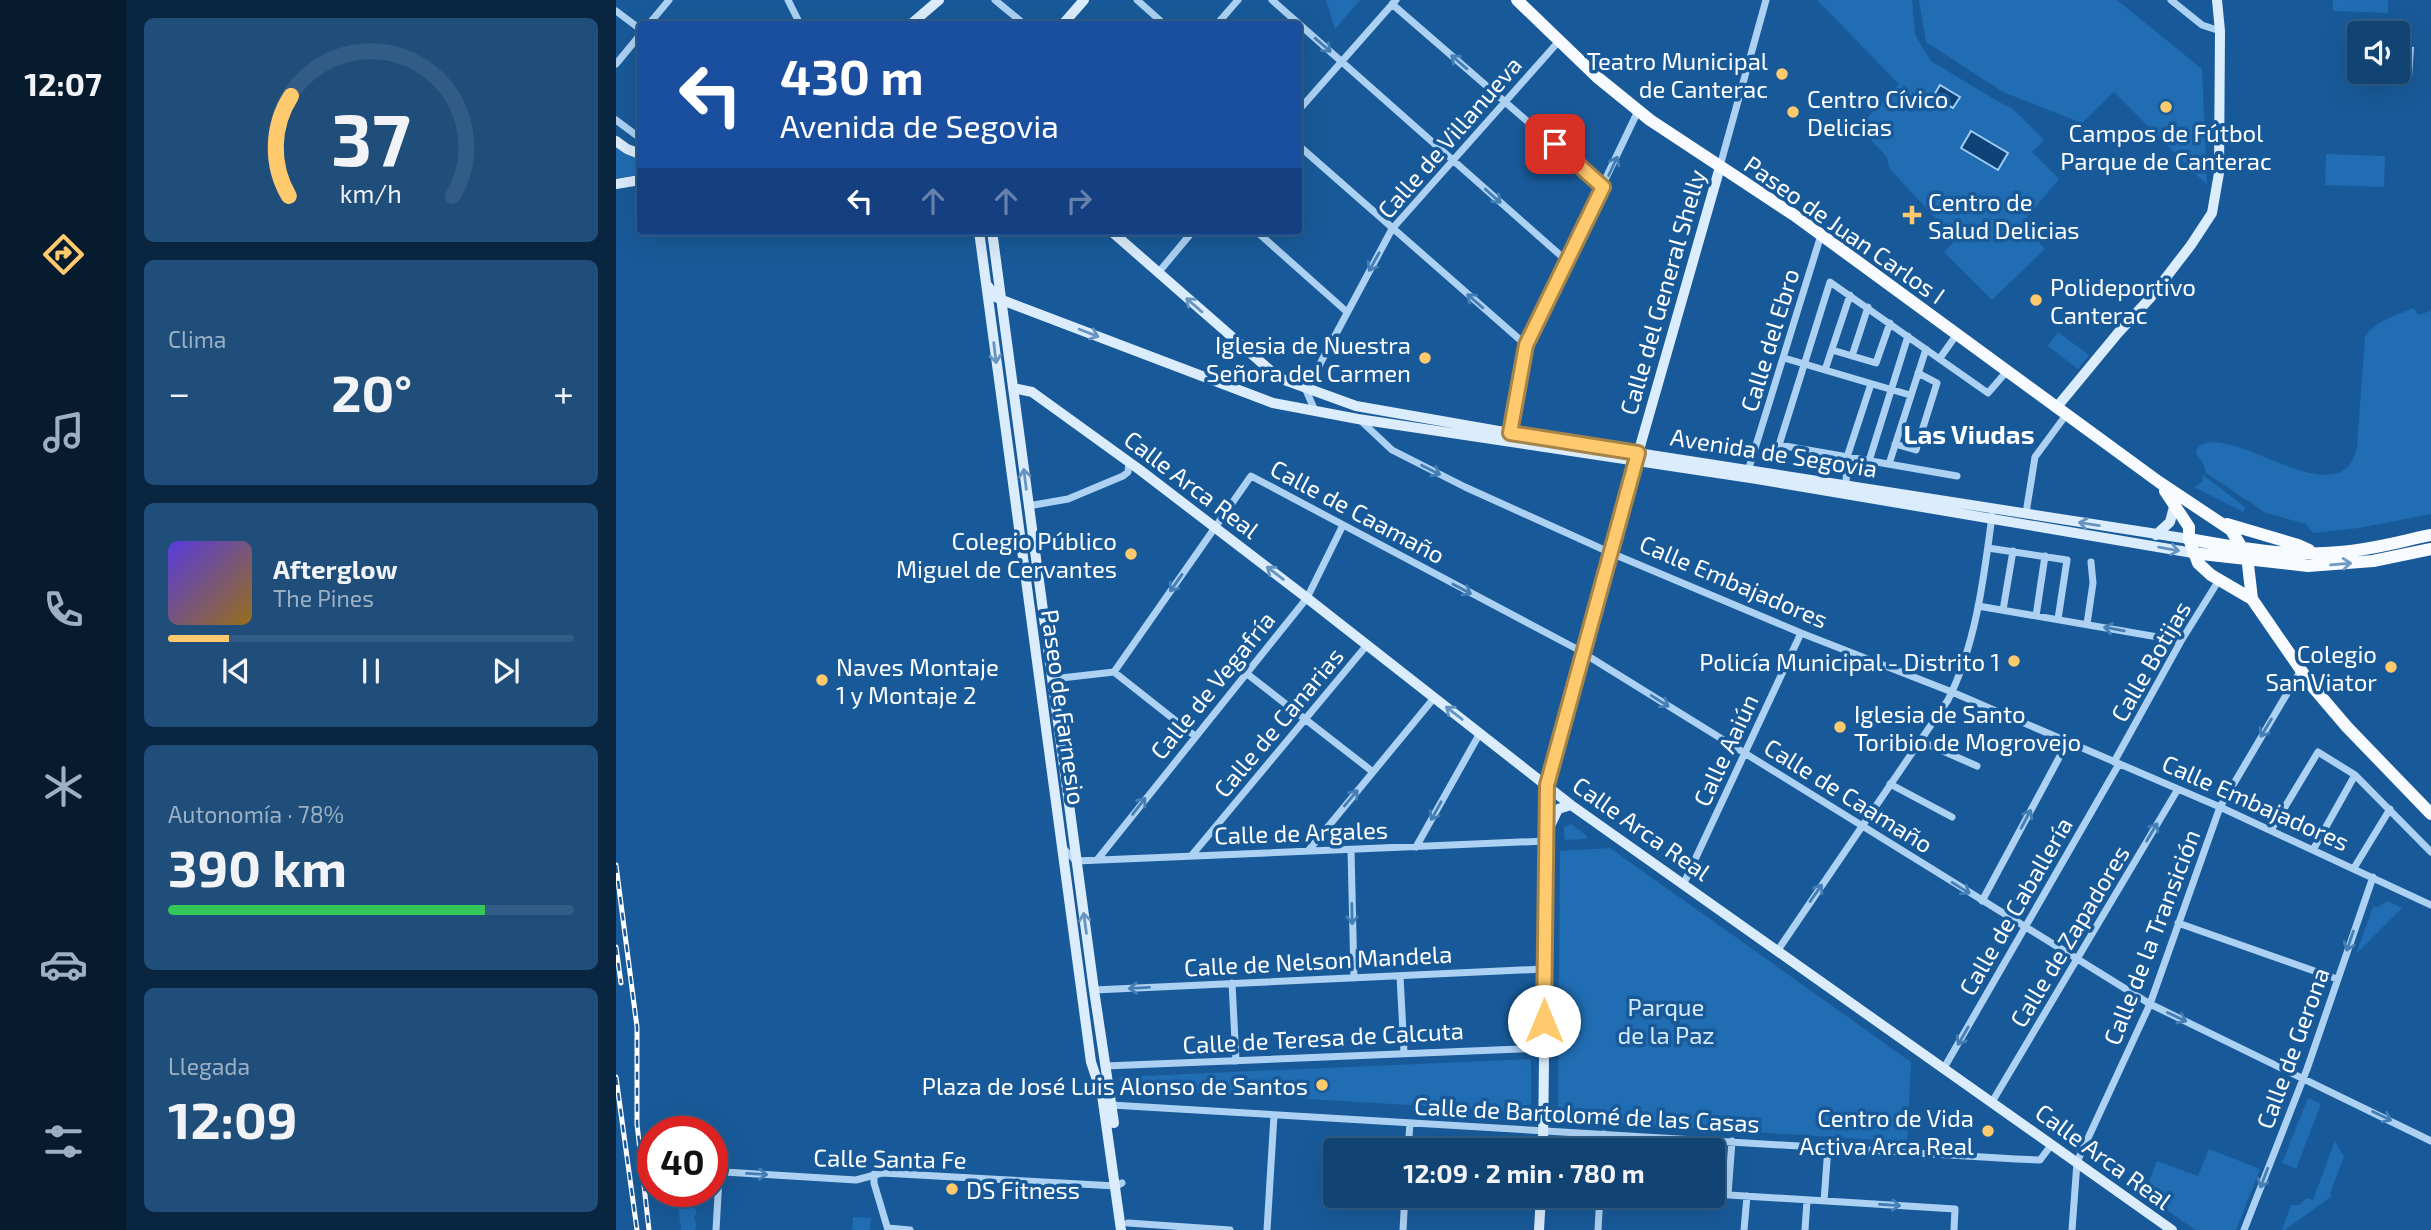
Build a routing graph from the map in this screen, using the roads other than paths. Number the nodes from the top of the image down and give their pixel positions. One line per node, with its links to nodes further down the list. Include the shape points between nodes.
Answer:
1 (669, 0): 15 (street)
2 (788, 0): 16 (street)
3 (939, 0): 17 (main road)
4 (995, 0): 18 (street)
5 (1084, 0): 19 (main road)
6 (1137, 0): 20 (street)
7 (1238, 0): 21 (street)
8 (1272, 0): 22 (street, one-way to 22)
9 (1517, 0): 27 (main road, Paseo de Juan Carlos I)
10 (1766, 0): 39 (street, Calle del General Shelly)
11 (2171, 0): 25 (street, via 2202,25)
12 (2217, 0): 25 (main road)
13 (1394, 2): 28 (street); 30 (street, one-way to 13)
14 (616, 11): 23 (street)
15 (652, 21)
16 (798, 21)
17 (914, 21)
18 (1020, 21)
19 (1066, 21)
20 (1161, 21)
21 (1220, 21)
22 (1296, 21)
23 (637, 27)
24 (1302, 27): 28 (street, one-way to 28)
25 (2220, 31): 79 (main road, via 2220,173 2212,213)
26 (637, 39): 29 (street)
27 (1559, 41): 30 (street, Calle de Villanueva); 32 (main road, Paseo de Juan Carlos I)
28 (1341, 61): 31 (street); 38 (street)
29 (616, 64)
30 (1505, 101): 38 (street, Calle de Villanueva); 42 (street)
31 (1302, 106)
32 (1638, 111): 39 (main road, Paseo de Juan Carlos I); 42 (street, one-way to 32)
33 (616, 120): 34 (street)
34 (637, 136)
35 (616, 141): 37 (main road)
36 (1302, 149): 43 (street)
37 (637, 153)
38 (1452, 159): 43 (street, Calle de Villanueva); 50 (street, one-way to 50)
39 (1720, 167): 49 (main road, Paseo de Juan Carlos I); 83 (main road, Calle del General Shelly)
40 (637, 180): 41 (main road)
41 (616, 184)
42 (1603, 187): 50 (street)
43 (1392, 229): 56 (street, Calle de Villanueva, one-way to 56); 60 (street, one-way to 43)
44 (980, 235): 52 (main road, Paseo de Farnesio)
45 (993, 235): 54 (main road, Paseo de Farnesio)
46 (1115, 235): 51 (main road, Avenida de Segovia)
47 (1190, 235): 51 (street)
48 (1260, 235): 56 (street)
49 (1821, 235): 58 (main road, Paseo de Juan Carlos I); 64 (street, Calle del Ebro)
50 (1568, 262): 60 (street)
51 (1158, 273): 70 (main road, Avenida de Segovia, one-way to 51)
52 (987, 285): 54 (main road); 77 (main road, Paseo de Farnesio, one-way to 77)
53 (1850, 295): 55 (street); 62 (street); 66 (street, via 1830,282)
54 (1002, 300): 72 (main road, Paseo de Farnesio); 76 (main road, one-way to 76)
55 (1867, 307): 57 (street); 63 (street)
56 (1347, 312): 73 (street, Calle de Villanueva)
57 (1890, 323): 59 (street); 63 (street, via 1876,363)
58 (1957, 334): 65 (street); 68 (main road, Paseo de Juan Carlos I)
59 (1908, 336): 61 (street); 74 (street)
60 (1526, 345): 81 (street)
61 (1926, 349): 65 (street); 69 (street)
62 (1832, 350): 63 (street); 67 (street)
63 (1852, 356)
64 (1784, 358): 66 (street); 88 (street, Calle del Ebro)
65 (1940, 358): 68 (street, via 1988,393)
66 (1804, 364): 67 (street); 84 (street, via 1779,445)
67 (1825, 370): 71 (street)
68 (2007, 371): 79 (main road, Paseo de Juan Carlos I)
69 (1918, 373): 75 (street); 82 (street, via 1937,383 1916,450)
70 (1282, 380): 73 (main road, Avenida de Segovia); 76 (main road)
71 (1871, 384): 74 (street); 84 (street)
72 (1013, 388): 77 (main road); 86 (main road, Calle Arca Real, via 1032,393); 94 (main road, Paseo de Farnesio, one-way to 72)
73 (1306, 390): 78 (street); 81 (main road, Avenida de Segovia, via 1375,411)
74 (1892, 390): 75 (street); 85 (street)
75 (1910, 395): 82 (street)
76 (1273, 403): 78 (main road)
77 (1002, 405): 153 (main road, Paseo de Farnesio)
78 (1315, 411): 80 (main road)
79 (2061, 411): 91 (main road, Paseo de Juan Carlos I); 95 (street, via 2035,457)
80 (1359, 419): 83 (main road, Avenida de Segovia); 107 (street, Calle Embajadores, one-way to 107, via 1392,450)
81 (1510, 433): 83 (main road, Avenida de Segovia)
82 (1895, 444): 87 (street)
83 (1637, 457): 88 (main road, Avenida de Segovia); 89 (main road, Avenida de Segovia); 107 (main road, Calle del General Shelly)
84 (1847, 457): 85 (street); 92 (street)
85 (1869, 461): 87 (street)
86 (1129, 462): 94 (street, via 1123,476 1082,494); 100 (main road, Calle Arca Real)
87 (1889, 464): 90 (street)
88 (1750, 469): 89 (street, via 1745,474); 92 (main road, Avenida de Segovia)
89 (1724, 475): 96 (main road, Avenida de Segovia)
90 (1957, 476)
91 (2159, 482): 93 (main road, Paseo de Juan Carlos I); 97 (main road, Paseo de Juan Carlos I)
92 (1846, 484): 96 (main road, Avenida de Segovia)
93 (2175, 503): 101 (main road, Paseo de Juan Carlos I); 102 (main road, via 2170,522)
94 (1028, 506): 129 (main road, Paseo de Farnesio)
95 (2026, 513): 96 (main road, Avenida de Segovia); 102 (main road, Avenida de Segovia, one-way to 95)
96 (1992, 514): 104 (street); 108 (main road, Avenida de Segovia, one-way to 108)
97 (2207, 516): 98 (main road, Paseo de Juan Carlos I); 101 (main road, via 2197,518)
98 (2221, 523): 109 (main road); 111 (main road, Paseo de Juan Carlos I, via 2231,530)
99 (1343, 525): 100 (street, Calle de Caamaño, via 1251,476); 116 (street, Calle de Vegafría); 125 (street, Calle de Caamaño, one-way to 125)
100 (1215, 527): 116 (main road, Calle Arca Real, one-way to 100); 127 (street, one-way to 127)
101 (2189, 533): 102 (main road, Avenida de Segovia); 108 (main road, Paseo de Juan Carlos I); 111 (main road)
102 (2156, 535)
103 (2431, 535): 109 (main road)
104 (1988, 548): 106 (street); 117 (street)
105 (2431, 549): 113 (main road, one-way to 105, via 2341,565)
106 (2013, 551): 110 (street); 118 (street)
107 (1611, 553): 122 (street, Calle Embajadores); 125 (main road, Calle del General Shelly)
108 (2193, 553): 111 (main road); 114 (main road, Paseo de Juan Carlos I)
109 (2316, 554): 111 (main road)
110 (2045, 556): 119 (street); 120 (street, via 2067,560)
111 (2247, 560): 113 (main road); 114 (main road, via 2243,579); 115 (main road, Paseo de Juan Carlos I)
112 (2091, 562): 121 (street)
113 (2273, 563): 115 (main road, via 2262,571)
114 (2222, 581): 115 (main road, Paseo de Juan Carlos I); 123 (street, Calle Botijas)
115 (2252, 594): 126 (main road, Paseo de Juan Carlos I)
116 (1307, 598): 124 (main road, Calle Arca Real); 128 (street, Calle de Vegafría)
117 (1979, 606): 118 (street); 130 (street)
118 (2003, 610): 119 (street)
119 (2036, 616): 120 (street)
120 (2058, 620): 121 (street)
121 (2087, 624): 123 (street, one-way to 121)
122 (1801, 633): 130 (street, Calle Embajadores); 137 (street, Calle Aaiún)
123 (2181, 641): 138 (street, Calle Botijas)
124 (1367, 645): 131 (main road, Calle Arca Real); 132 (street, Calle de Canarias)
125 (1584, 654): 137 (street, Calle de Caamaño, one-way to 137); 143 (main road, Calle del General Shelly)
126 (2301, 669): 146 (street, Calle de la Transición, one-way to 146); 148 (main road, Paseo de Juan Carlos I, via 2347,727)
127 (1114, 671): 129 (street); 134 (street)
128 (1246, 673): 132 (street); 134 (street, Calle de Vegafría)
129 (1052, 679): 160 (main road, Paseo de Farnesio)
130 (1952, 692): 135 (street); 136 (street, Calle Embajadores)
131 (1434, 698): 133 (main road, Calle Arca Real, one-way to 131); 140 (street)
132 (1307, 719): 140 (street); 159 (street, Calle de Canarias)
133 (1480, 733): 143 (main road, Calle Arca Real); 154 (street, one-way to 154)
134 (1195, 736): 161 (street, Calle de Vegafría, one-way to 134)
135 (1920, 741): 139 (street); 142 (street)
136 (2067, 743): 138 (street, Calle Embajadores); 165 (street, one-way to 136)
137 (1745, 753): 150 (street, Calle de Caamaño); 164 (street, Calle Aaiún)
138 (2116, 763): 144 (street, Calle Embajadores); 168 (street, Calle de Caballería)
139 (1977, 766)
140 (1373, 772): 157 (street, one-way to 140)
141 (2355, 775): 147 (street); 151 (street, via 2318,752); 156 (street)
142 (1890, 784): 149 (street); 150 (street)
143 (1547, 785): 145 (main road, Calle Arca Real); 152 (main road, Calle del General Shelly)
144 (2178, 789): 146 (street, Calle Embajadores); 170 (street, Calle de Zapadores, one-way to 144)
145 (1572, 805): 152 (main road, Calle del General Shelly, via 1555,812); 164 (main road, Calle Arca Real)
146 (2220, 807): 151 (street, Calle Embajadores); 167 (street, Calle de la Transición)
147 (2390, 809): 158 (street); 162 (street)
148 (2431, 814)
149 (1952, 817)
150 (1862, 825): 165 (street, Calle de Caamaño, one-way to 165); 169 (street, one-way to 150)
151 (2271, 830): 156 (street, Calle Embajadores)
152 (1546, 841): 154 (street, Calle de Argales); 171 (main road, Calle del General Shelly)
153 (1062, 847): 160 (street); 199 (main road, Paseo de Farnesio, via 1091,1062)
154 (1416, 847): 155 (street, Calle de Argales)
155 (1351, 849): 157 (street, Calle de Argales); 173 (street, one-way to 173)
156 (2313, 850): 162 (street, Calle Embajadores)
157 (1308, 851): 159 (street, Calle de Argales)
158 (2431, 852)
159 (1192, 856): 161 (street, Calle de Argales)
160 (1076, 860): 161 (street, Calle de Argales); 176 (main road, Paseo de Farnesio, one-way to 160)
161 (1097, 860)
162 (2354, 868): 163 (street, Calle Embajadores)
163 (2373, 877): 166 (street, Calle Embajadores); 174 (street, Calle de Gerona, one-way to 174)
164 (1684, 883): 169 (main road, Calle Arca Real)
165 (1982, 901): 168 (street, Calle de Caamaño)
166 (2431, 905)
167 (2178, 923): 174 (street); 177 (street, Calle de la Transición)
168 (2025, 927): 170 (street, Calle de Caamaño); 182 (street, Calle de Caballería, one-way to 182)
169 (1778, 950): 182 (main road, Calle Arca Real)
170 (2078, 958): 177 (street, Calle de Caamaño); 184 (street, Calle de Zapadores)
171 (1544, 969): 172 (street, Calle de Nelson Mandela); 178 (main road, Calle del General Shelly)
172 (1400, 976): 173 (street, Calle de Nelson Mandela); 179 (street)
173 (1354, 978): 175 (street, Calle de Nelson Mandela)
174 (2337, 979): 183 (street, Calle de Gerona)
175 (1232, 983): 176 (street, Calle de Nelson Mandela, one-way to 176); 180 (street)
176 (1094, 990): 181 (main road, Paseo de Farnesio)
177 (2150, 1004): 183 (street, Calle de Caamaño, one-way to 183); 197 (street, Calle de la Transición)
178 (1544, 1048): 179 (street, Calle de Teresa de Calcuta); 188 (main road, Calle del General Shelly)
179 (1404, 1052): 180 (street, Calle de Teresa de Calcuta)
180 (1236, 1061): 181 (street, Calle de Teresa de Calcuta)
181 (1105, 1066): 185 (main road, Paseo de Farnesio)
182 (1944, 1068): 184 (main road, Calle Arca Real)
183 (2304, 1078): 193 (street, Calle de Caamaño, one-way to 193); 222 (street, Calle de Gerona, one-way to 222)
184 (1993, 1102): 195 (main road, Calle Arca Real)
185 (1111, 1105): 186 (street, Calle de Bartolomé de las Casas); 199 (main road, Paseo de Farnesio)
186 (1274, 1115): 187 (street, Calle de Bartolomé de las Casas); 213 (street)
187 (1410, 1123): 188 (street, Calle de Bartolomé de las Casas); 190 (street)
188 (1544, 1130): 189 (street, Calle de Bartolomé de las Casas); 191 (main road, Calle del General Shelly)
189 (1604, 1134): 192 (street); 194 (street, Calle de Bartolomé de las Casas)
190 (1409, 1138)
191 (1544, 1138)
192 (1604, 1138)
193 (2431, 1140)
194 (1732, 1141): 196 (street, Calle de Bartolomé de las Casas); 201 (street)
195 (2052, 1144): 196 (street, Calle de Bartolomé de las Casas, via 2040,1160); 197 (main road, Calle Arca Real)
196 (1828, 1147): 204 (street)
197 (2077, 1162): 220 (street, Calle de la Transición); 221 (main road, Calle Arca Real)
198 (874, 1174): 199 (street, Calle Santa Fe); 209 (street); 210 (street, Calle Santa Fe, one-way to 198, via 719,1178 725,1172 856,1180)
199 (1119, 1185): 208 (main road, Paseo de Farnesio)
200 (1725, 1195): 201 (street)
201 (1728, 1195): 202 (street)
202 (1746, 1196): 203 (street); 217 (street)
203 (1807, 1200): 204 (street); 218 (street)
204 (1824, 1201): 219 (street, one-way to 219, via 1955,1209)
205 (1404, 1208): 214 (street)
206 (1540, 1208): 215 (main road)
207 (1599, 1208): 216 (street)
208 (1126, 1228): 212 (street)
209 (888, 1229): 211 (street)
210 (716, 1230)
211 (910, 1230)
212 (1230, 1230)
213 (1267, 1230)
214 (1403, 1230)
215 (1539, 1230)
216 (1598, 1230)
217 (1744, 1230)
218 (1805, 1230)
219 (1954, 1230)
220 (2072, 1230)
221 (2172, 1230)
222 (2244, 1230)

